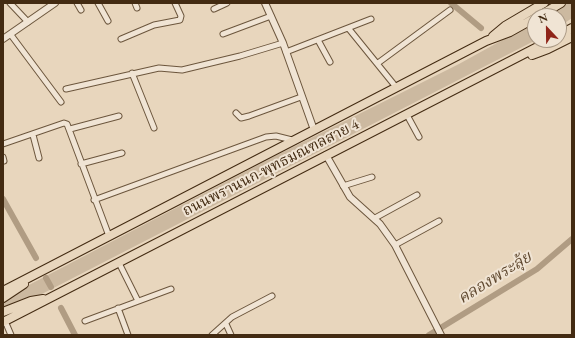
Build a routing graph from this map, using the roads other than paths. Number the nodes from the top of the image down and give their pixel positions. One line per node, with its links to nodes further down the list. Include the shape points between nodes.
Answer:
1 (10, 3): 17 (street)
2 (77, 3): 12 (street)
3 (98, 3): 16 (street)
4 (135, 3): 10 (street)
5 (175, 3): 24 (street, via 181,16 180,20 154,25)
6 (227, 3): 11 (street)
7 (265, 3): 14 (street)
8 (544, 3): 26 (main road, via 505,26)
9 (51, 4): 17 (street)
10 (137, 8)
11 (214, 9)
12 (81, 10)
13 (450, 10): 32 (street)
14 (271, 16): 20 (street); 27 (street)
15 (371, 19): 19 (street)
16 (108, 21)
17 (28, 22): 21 (street)
18 (527, 22): 26 (main road, ถนนพรานนก-พุทธมณฑลสาย 4)
19 (348, 29): 25 (street); 32 (street)
20 (224, 34)
21 (11, 35): 23 (street); 37 (street)
22 (572, 37): 30 (main road, via 548,49)
23 (3, 39)
24 (121, 39)
25 (318, 40): 29 (street); 31 (street)
26 (486, 41): 34 (main road, ถนนพรานนก-พุทธมณฑลสาย 4)
27 (283, 43): 29 (street); 33 (street, via 182,70 164,67)
28 (536, 48): 30 (main road, ถนนพรานนก-พุทธมณฑลสาย 4)
29 (286, 52): 36 (street)
30 (519, 57): 39 (main road, ถนนพรานนก-พุทธมณฑลสาย 4)
31 (330, 62)
32 (378, 63): 34 (street)
33 (132, 73): 35 (street); 41 (street)
34 (396, 87): 43 (main road, ถนนพรานนก-พุทธมณฑลสาย 4)
35 (66, 89)
36 (301, 97): 38 (street, via 241,118); 43 (street)
37 (61, 102)
38 (236, 113)
39 (407, 114): 45 (street); 49 (main road, ถนนพรานนก-พุทธมณฑลสาย 4)
40 (119, 116): 42 (street)
41 (154, 128)
42 (70, 129): 44 (street, via 64,124); 51 (street)
43 (314, 130): 46 (main road, ถนนพรานนก-พุทธมณฑลสาย 4)
44 (33, 135): 47 (street); 50 (street)
45 (418, 137)
46 (292, 140): 55 (street, via 276,136 266,137); 58 (main road, ถนนพรานนก-พุทธมณฑลสาย 4)
47 (3, 144)
48 (122, 153): 51 (street)
49 (326, 155): 53 (street); 60 (main road, ถนนพรานนก-พุทธมณฑลสาย 4)
50 (39, 158)
51 (81, 164): 55 (street)
52 (372, 177): 53 (street)
53 (343, 186): 56 (street)
54 (417, 195): 56 (street)
55 (94, 200): 58 (street)
56 (374, 218): 59 (street)
57 (439, 221): 59 (street)
58 (109, 236): 61 (main road, ถนนพรานนก-พุทธมณฑลสาย 4)
59 (395, 245): 73 (street)
60 (119, 263): 66 (main road, ถนนพรานนก-พุทธมณฑลสาย 4); 67 (street)
61 (30, 277): 63 (main road, ถนนพรานนก-พุทธมณฑลสาย 4); 65 (main road)
62 (171, 289): 67 (street)
63 (3, 290)
64 (272, 296): 72 (street, via 232,317)
65 (3, 298)
66 (50, 298): 69 (main road, via 31,301); 71 (main road, ถนนพรานนก-พุทธมณฑลสาย 4)
67 (138, 301): 68 (street)
68 (118, 308): 70 (street); 75 (street)
69 (3, 312)
70 (85, 321)
71 (4, 322): 74 (street)
72 (226, 324): 76 (street); 77 (street)
73 (441, 333)
74 (11, 335)
75 (128, 335)
76 (212, 335)
77 (231, 335)

